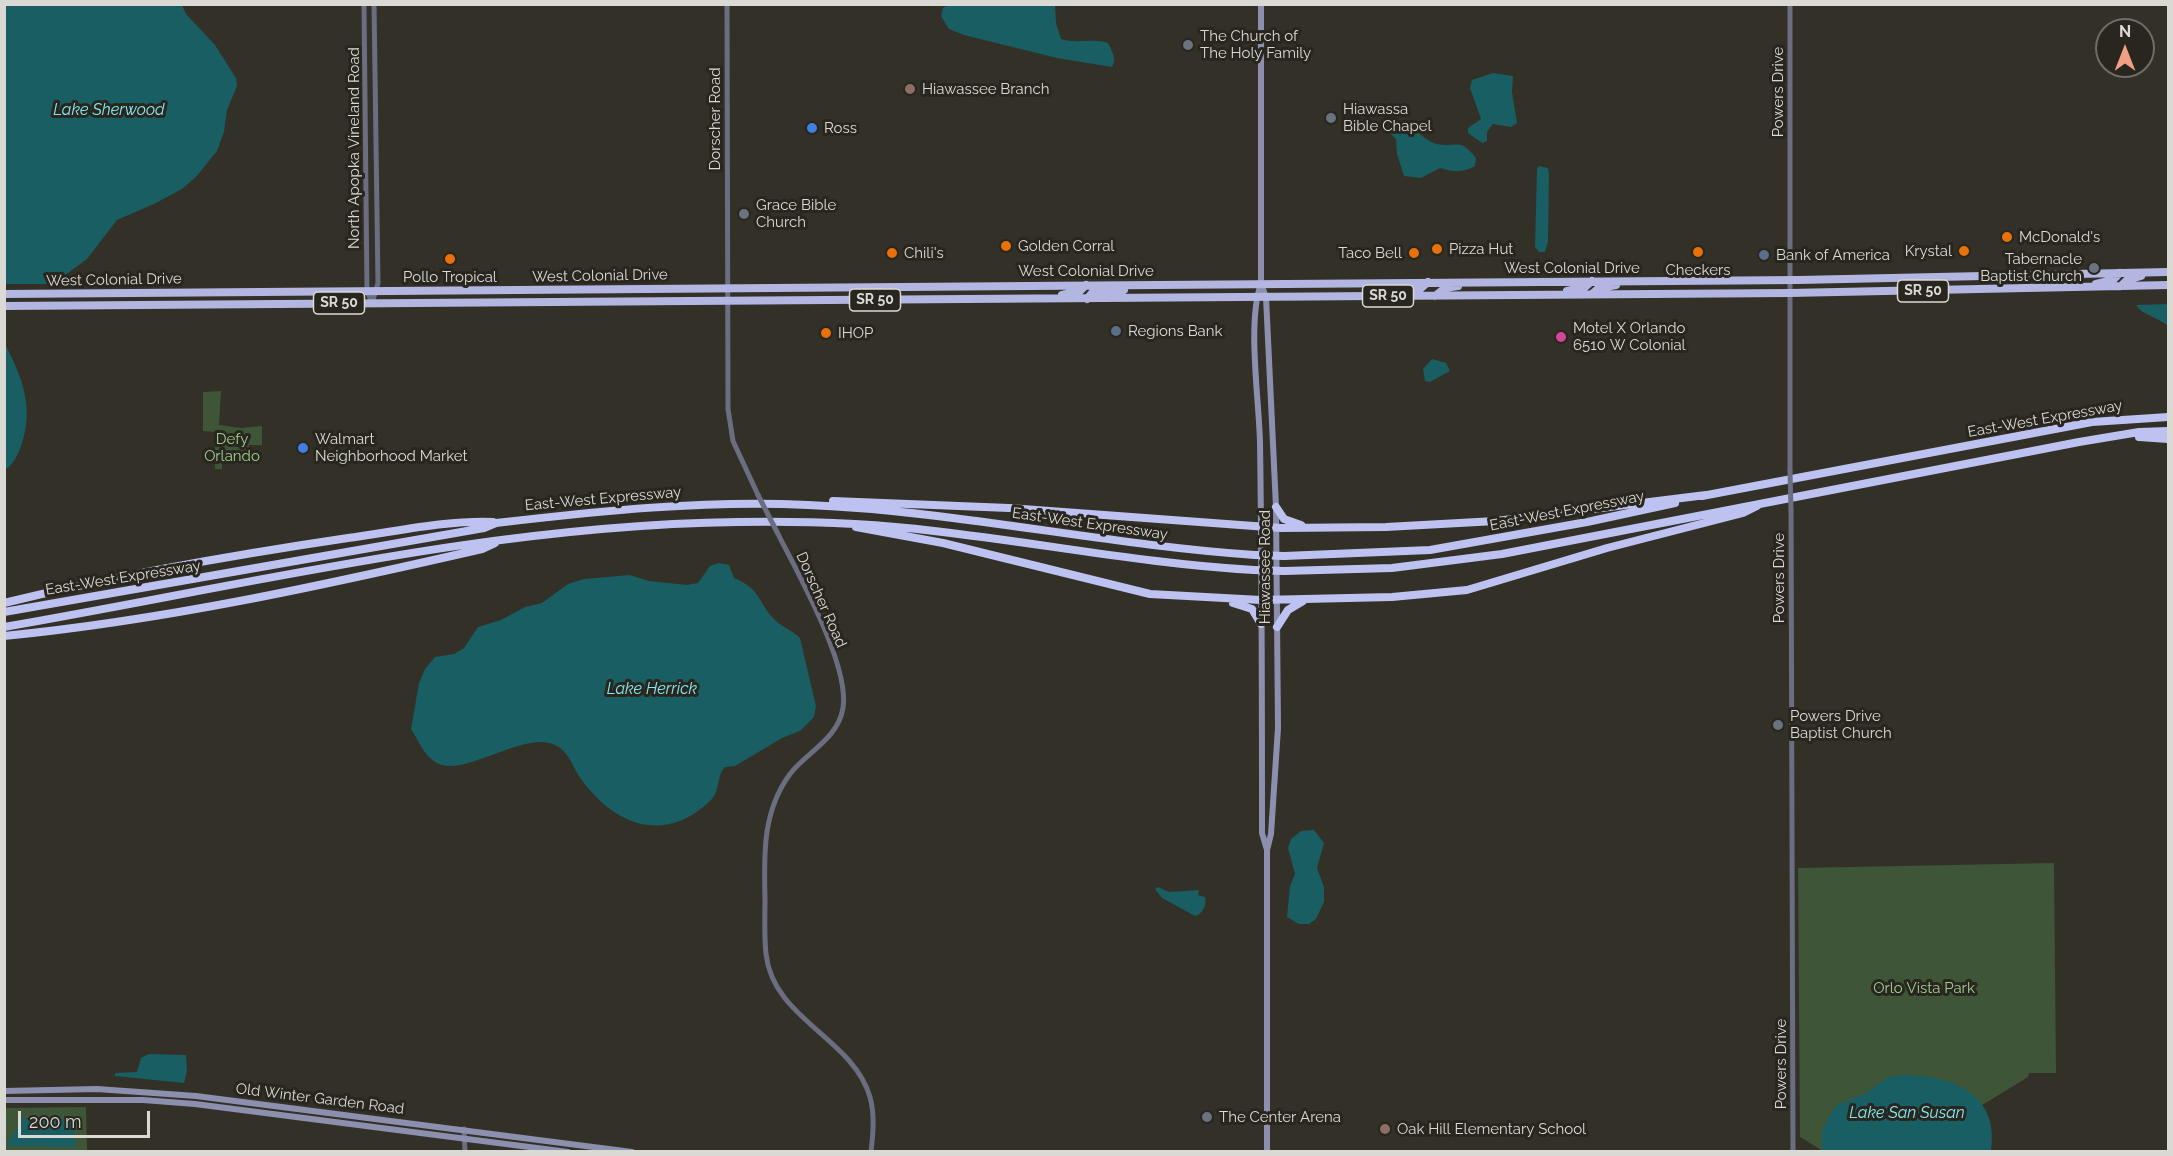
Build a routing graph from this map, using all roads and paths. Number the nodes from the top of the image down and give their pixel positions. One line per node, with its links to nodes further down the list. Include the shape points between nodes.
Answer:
1 (364, 4): 24 (street, North Apopka Vineland Road)
2 (374, 4): 25 (street, North Apopka Vineland Road)
3 (727, 4): 21 (street, Dorscher Road)
4 (1261, 4): 14 (main road, Hiawassee Road)
5 (1790, 4): 9 (street, Powers Drive)
6 (2157, 272): 7 (highway, West Colonial Drive / SR 50); 8 (highway, West Colonial Drive / SR 50); 19 (highway, via 2127,280)
7 (2169, 272)
8 (2120, 273): 9 (highway, West Colonial Drive / SR 50); 20 (highway, via 2113,280)
9 (1790, 280): 11 (highway, West Colonial Drive / SR 50); 27 (street, Powers Drive)
10 (1592, 281): 11 (highway, West Colonial Drive / SR 50); 13 (highway, West Colonial Drive / SR 50); 31 (highway, via 1585,288)
11 (1638, 281): 30 (highway, via 1599,288)
12 (1428, 282): 13 (highway, West Colonial Drive / SR 50); 14 (highway, West Colonial Drive / SR 50); 32 (highway, via 1420,289)
13 (1478, 282): 33 (highway, via 1445,288)
14 (1261, 284): 16 (highway, West Colonial Drive / SR 50); 34 (main road, Hiawassee Road); 35 (main road, Hiawassee Road)
15 (1086, 285): 16 (highway, West Colonial Drive / SR 50); 18 (highway, West Colonial Drive / SR 50); 36 (highway, via 1080,291)
16 (1152, 285): 37 (highway, via 1144,289 1094,291)
17 (2169, 285): 19 (highway, West Colonial Drive / SR 50)
18 (921, 286): 21 (highway, West Colonial Drive / SR 50); 38 (highway)
19 (2121, 286): 20 (highway, West Colonial Drive / SR 50)
20 (2080, 287): 27 (highway, West Colonial Drive / SR 50)
21 (726, 288): 23 (highway, West Colonial Drive / SR 50); 39 (street, Dorscher Road)
22 (530, 290): 23 (highway, West Colonial Drive / SR 50); 25 (highway, West Colonial Drive / SR 50); 40 (highway, via 519,298)
23 (567, 290): 41 (highway)
24 (367, 291): 25 (highway, West Colonial Drive / SR 50); 26 (highway, West Colonial Drive / SR 50); 42 (street)
25 (378, 291): 42 (street)
26 (228, 292): 29 (highway, West Colonial Drive / SR 50); 43 (highway)
27 (1790, 293): 30 (highway, West Colonial Drive / SR 50); 80 (street, Powers Drive, bridge)
28 (4, 294): 29 (highway, West Colonial Drive / SR 50)
29 (77, 294): 44 (highway)
30 (1592, 294): 31 (highway, West Colonial Drive / SR 50)
31 (1545, 295): 33 (highway, West Colonial Drive / SR 50)
32 (1386, 296): 33 (highway, West Colonial Drive / SR 50); 35 (highway, West Colonial Drive / SR 50)
33 (1435, 296)
34 (1256, 297): 35 (highway, West Colonial Drive / SR 50); 37 (highway, West Colonial Drive / SR 50); 56 (main road, Hiawassee Road)
35 (1266, 297): 53 (main road, Hiawassee Road)
36 (1043, 298): 37 (highway, West Colonial Drive / SR 50); 38 (highway, West Colonial Drive / SR 50)
37 (1086, 298)
38 (921, 299): 39 (highway, West Colonial Drive / SR 50)
39 (726, 301): 41 (highway, West Colonial Drive / SR 50); 78 (street, Dorscher Road, bridge, via 729,421 737,452 826,632 844,702 833,732 795,768 772,806 765,838 766,954 773,981 784,998 850,1062 866,1084 873,1112)
40 (493, 302): 41 (highway, West Colonial Drive / SR 50); 42 (highway, West Colonial Drive / SR 50)
41 (528, 302)
42 (372, 303): 43 (highway, West Colonial Drive / SR 50)
43 (201, 304): 44 (highway, West Colonial Drive / SR 50)
44 (45, 305): 45 (highway, West Colonial Drive / SR 50)
45 (4, 306)
46 (2169, 416): 50 (highway, East-West Expressway, via 2092,422)
47 (2169, 431): 48 (highway, East-West Expressway)
48 (2114, 436): 49 (highway); 52 (highway, East-West Expressway)
49 (2169, 439)
50 (1706, 495): 51 (highway, East-West Expressway, bridge, via 1587,522 1430,550 1284,556 1153,547 970,521); 58 (highway, via 1424,526)
51 (808, 504): 54 (highway, East-West Expressway, via 668,506); 56 (highway, via 817,501 944,505)
52 (1757, 506): 55 (highway, East-West Expressway, bridge, via 1439,563 1336,571 1193,566 934,531); 62 (highway, via 1467,590)
53 (1276, 507): 57 (main road, Hiawassee Road); 58 (highway, via 1284,519)
54 (496, 522): 64 (highway, via 315,543 167,568); 65 (highway, East-West Expressway, via 449,535)
55 (850, 525): 59 (highway, East-West Expressway, via 664,524); 60 (highway, via 944,543 1150,594)
56 (1261, 526): 57 (highway); 63 (main road, Hiawassee Road)
57 (1277, 527): 58 (highway); 61 (main road, Hiawassee Road)
58 (1311, 527)
59 (500, 541): 67 (highway, East-West Expressway); 69 (highway, via 482,549 294,591 124,621)
60 (1215, 599): 63 (highway); 66 (highway, via 1247,606)
61 (1277, 599): 62 (highway); 63 (highway); 68 (main road, Hiawassee Road)
62 (1309, 599): 68 (highway, via 1288,610)
63 (1261, 600): 66 (main road, Hiawassee Road)
64 (4, 603)
65 (4, 612)
66 (1261, 624): 70 (main road, Hiawassee Road, via 1262,833)
67 (4, 627)
68 (1277, 627): 70 (main road, Hiawassee Road, via 1278,743)
69 (4, 636)
70 (1267, 850): 79 (main road, Hiawassee Road)
71 (4, 1091): 73 (main road, Old Winter Garden Road, via 150,1091)
72 (4, 1100): 74 (main road, Old Winter Garden Road, via 143,1100)
73 (464, 1129): 74 (street); 77 (main road, Old Winter Garden Road)
74 (465, 1138): 75 (street); 76 (main road, Old Winter Garden Road)
75 (465, 1152)
76 (568, 1152)
77 (632, 1152)
78 (871, 1152)
79 (1267, 1152)
80 (1793, 1152)

